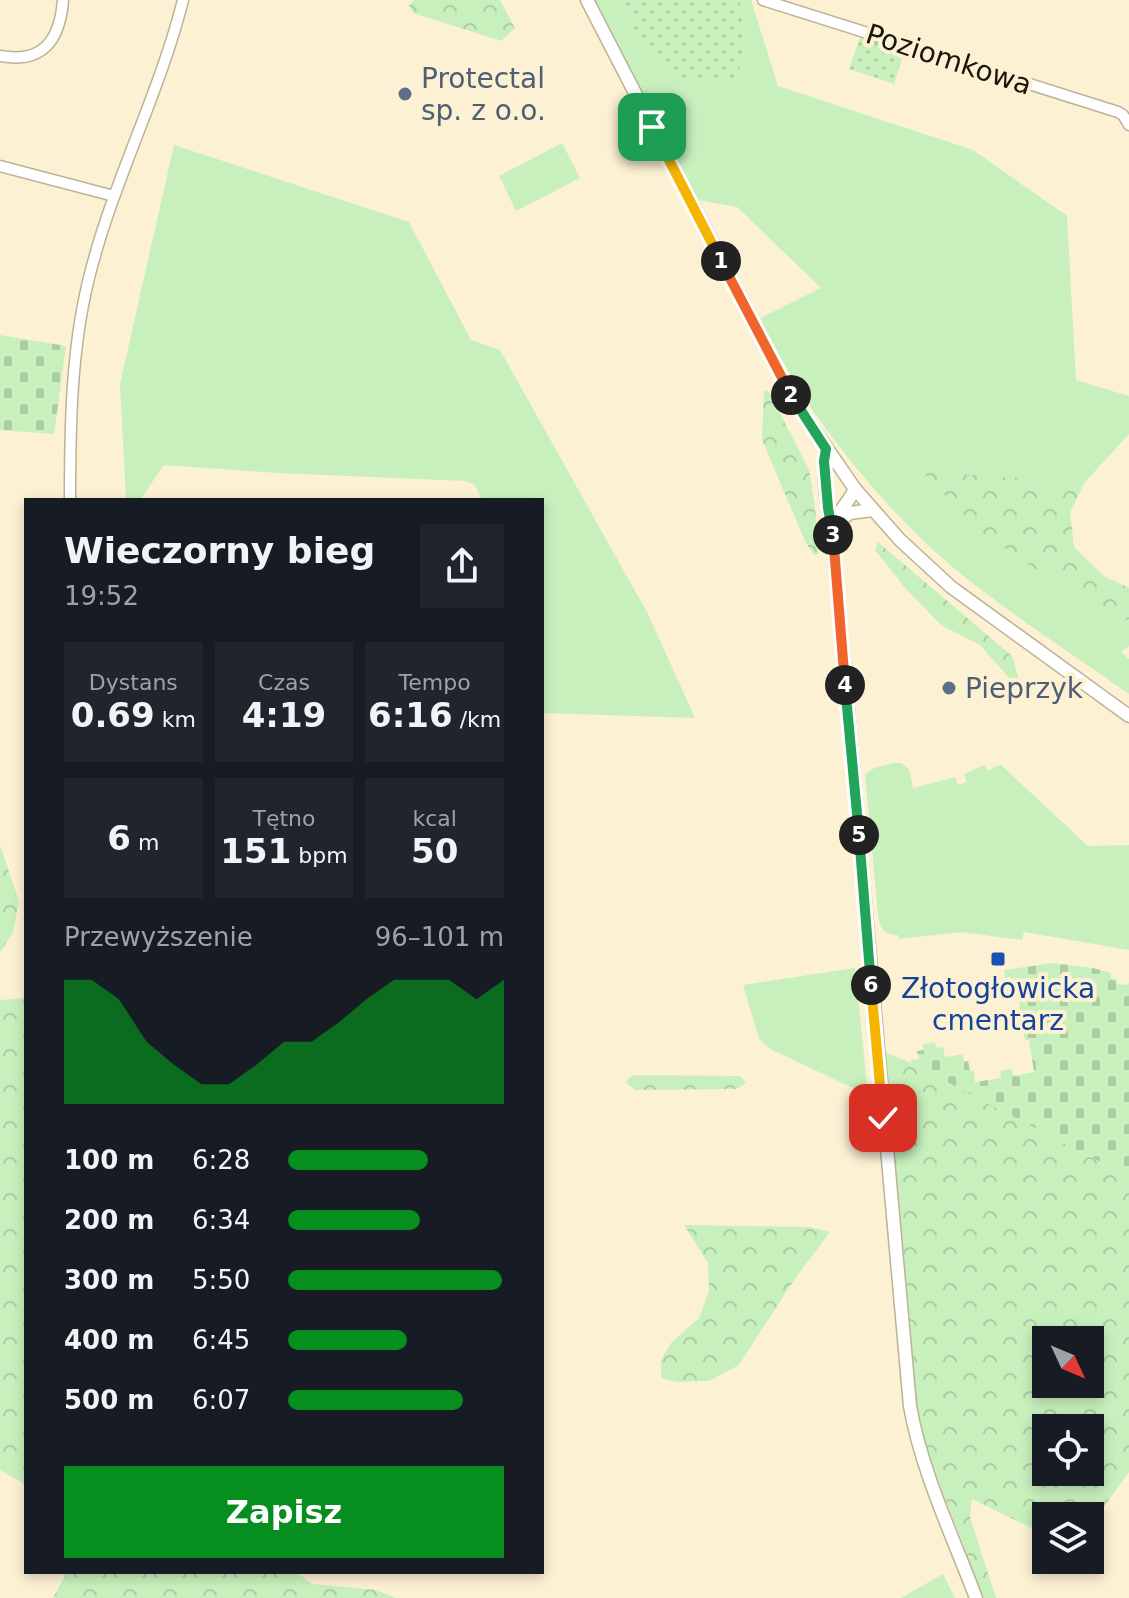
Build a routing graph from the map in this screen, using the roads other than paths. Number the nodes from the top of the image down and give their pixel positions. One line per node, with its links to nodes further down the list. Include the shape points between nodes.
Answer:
1 (63, 0): 5 (street, via 50,43 22,58)
2 (183, 0): 8 (street)
3 (587, 0): 9 (main road, via 787,387)
4 (763, 0): 6 (street, Poziomkowa, via 1118,112)
5 (0, 56)
6 (1129, 125)
7 (0, 166): 8 (street)
8 (114, 196): 11 (street, via 80,324)
9 (826, 449): 10 (main road); 12 (main road)
10 (855, 489): 12 (main road, via 833,499); 13 (main road); 14 (main road)
11 (70, 498)
12 (828, 508): 14 (main road)
13 (872, 510): 14 (main road, via 850,513); 15 (main road, via 951,587)
14 (832, 532): 16 (main road, via 910,1406 926,1468)
15 (1129, 716)
16 (976, 1598)

